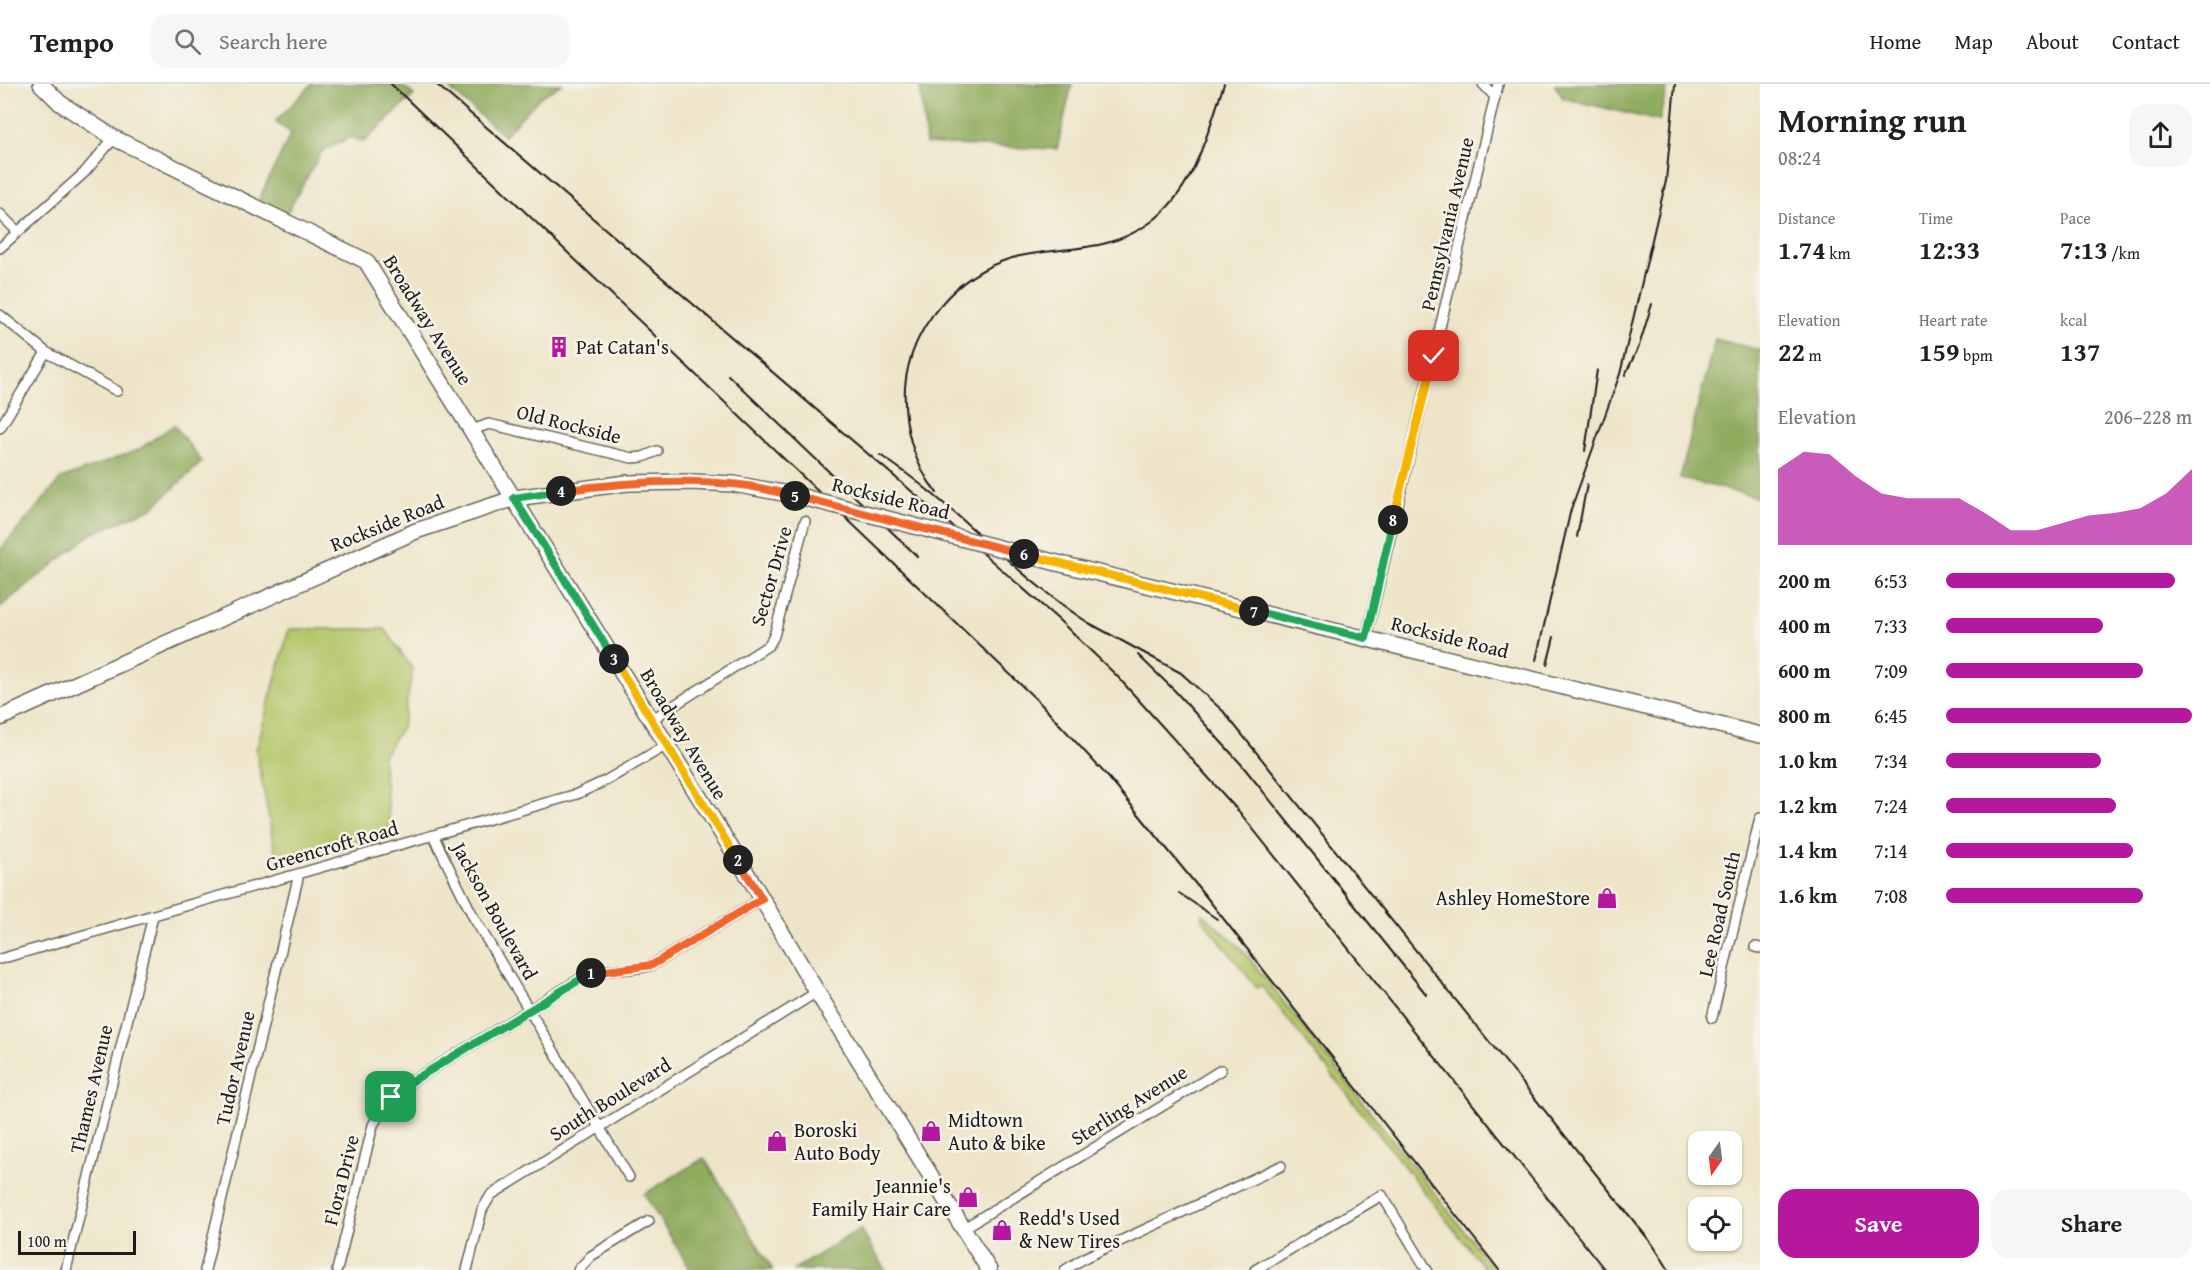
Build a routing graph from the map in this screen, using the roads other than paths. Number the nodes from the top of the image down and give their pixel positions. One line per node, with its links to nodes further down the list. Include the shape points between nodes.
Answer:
1 (41, 84): 5 (main road, Broadway Avenue, via 60,103)
2 (1483, 84): 4 (street)
3 (1498, 84): 4 (street, Pennsylvania Avenue)
4 (1495, 97): 17 (street, Pennsylvania Avenue)
5 (114, 138): 7 (street, via 84,173); 13 (main road, Broadway Avenue, via 366,261)
6 (0, 214): 7 (street)
7 (18, 232): 8 (street)
8 (0, 248)
9 (0, 315): 10 (street)
10 (46, 352): 11 (street); 12 (street)
11 (117, 391)
12 (0, 428)
13 (472, 430): 14 (street, Old Rockside, via 489,424 632,458); 15 (main road, Broadway Avenue)
14 (657, 451)
15 (514, 498): 17 (main road, Rockside Road, bridge, via 627,483 734,484 799,496); 18 (main road, Rockside Road, via 388,543); 19 (main road, Broadway Avenue)
16 (805, 521): 19 (street, Sector Drive, via 769,645)
17 (1366, 638): 20 (main road, Rockside Road)
18 (0, 718)
19 (651, 720): 21 (main road, Broadway Avenue)
20 (1760, 735)
21 (665, 746): 23 (street, Greencroft Road, via 577,794); 25 (main road, Broadway Avenue)
22 (1760, 818): 30 (street, Lee Road South)
23 (433, 836): 24 (street, Greencroft Road); 29 (street, Jackson Boulevard, via 474,918)
24 (298, 874): 26 (street, Greencroft Road); 38 (street, Tudor Avenue)
25 (762, 899): 28 (main road, Broadway Avenue); 29 (street, Flora Drive, via 652,965 594,972)
26 (153, 916): 27 (street, Greencroft Road); 37 (street, Thames Avenue)
27 (1, 961)
28 (817, 992): 32 (street, South Boulevard); 36 (main road, Broadway Avenue)
29 (529, 1009): 32 (street, Jackson Boulevard); 39 (street, Flora Drive, via 401,1088 386,1103 371,1131)
30 (1712, 1018)
31 (1221, 1070): 36 (street, Sterling Avenue)
32 (600, 1126): 34 (street, Jackson Boulevard); 40 (street, South Boulevard, via 491,1195 482,1210)
33 (1281, 1166): 43 (street)
34 (629, 1177)
35 (649, 1221): 41 (street, via 591,1256)
36 (964, 1228): 42 (main road, Broadway Avenue)
37 (66, 1270)
38 (205, 1270)
39 (337, 1270)
40 (467, 1270)
41 (578, 1270)
42 (989, 1270)
43 (1065, 1270)
44 (1255, 1270): 45 (street, via 1382,1195)
45 (1427, 1270)

